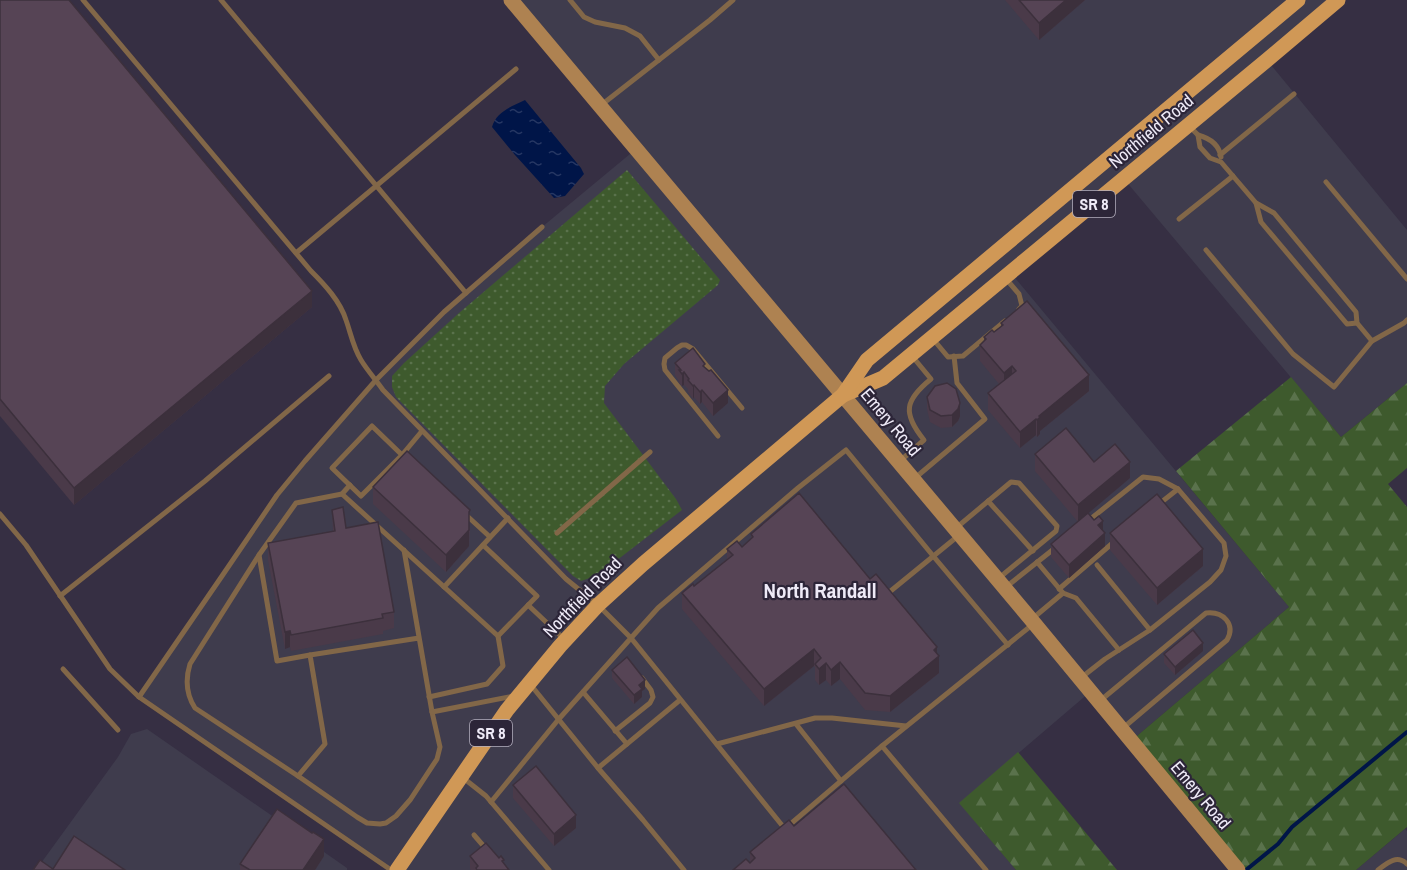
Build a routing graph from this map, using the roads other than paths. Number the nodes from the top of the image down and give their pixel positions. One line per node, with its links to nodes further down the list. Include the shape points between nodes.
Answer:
1 (82, 0): 22 (lane)
2 (221, 0): 17 (lane)
3 (512, 0): 11 (main road, Emery Road)
4 (570, 0): 8 (lane, via 584,17 640,36)
5 (733, 0): 8 (lane)
6 (1299, 0): 12 (main road, Northfield Road / SR 8)
7 (1338, 0): 13 (main road, Northfield Road / SR 8)
8 (658, 60): 11 (lane)
9 (516, 69): 17 (lane)
10 (1294, 94): 14 (lane)
11 (600, 106): 35 (main road, Emery Road)
12 (1172, 106): 13 (main road); 23 (main road, Northfield Road / SR 8)
13 (1193, 130): 14 (lane, via 1209,138); 14 (lane, via 1210,158); 24 (main road, Northfield Road / SR 8)
14 (1221, 159): 15 (lane)
15 (1233, 176): 18 (lane); 19 (lane)
16 (1326, 182): 25 (lane)
17 (376, 186): 22 (lane); 26 (lane)
18 (1256, 203): 28 (lane, via 1274,213 1356,312); 28 (lane, via 1261,222 1347,324)
19 (1179, 219)
20 (542, 227): 26 (lane)
21 (1206, 250): 30 (lane, via 1293,354 1334,387)
22 (296, 253): 34 (lane, via 341,306 351,340)
23 (994, 254): 24 (main road); 35 (main road, Northfield Road / SR 8, via 867,360)
24 (1008, 275): 29 (main road, Northfield Road / SR 8); 32 (lane, via 1022,306 963,356)
25 (1407, 279)
26 (466, 293): 34 (lane)
27 (1406, 322): 30 (lane)
28 (1357, 323): 30 (lane)
29 (932, 338): 31 (main road, Northfield Road / SR 8); 32 (lane, via 948,357)
30 (1372, 341)
31 (911, 355): 35 (main road, Northfield Road / SR 8, via 883,378); 42 (lane, via 931,379 913,395 909,410 915,429 924,440)
32 (954, 356): 43 (lane, via 957,383 985,419)
33 (329, 376): 69 (lane)
34 (376, 380): 37 (lane); 90 (lane, via 277,495)
35 (843, 395): 42 (main road, Emery Road); 71 (main road, Northfield Road / SR 8)
36 (742, 408): 38 (lane, via 693,349 682,345 665,358 665,370)
37 (422, 431): 40 (lane); 51 (lane)
38 (718, 436)
39 (650, 452): 54 (lane)
40 (402, 455): 41 (lane); 44 (lane, via 362,496); 44 (lane, via 372,426 332,468)
41 (410, 462)
42 (899, 462): 43 (main road, Emery Road)
43 (913, 479): 53 (main road, Emery Road)
44 (350, 485): 46 (lane)
45 (1178, 489): 49 (lane); 52 (lane, via 1159,478 1143,477); 73 (lane, via 1224,543 1226,556 1221,570 1210,582)
46 (342, 494): 59 (lane); 61 (lane, via 296,503)
47 (988, 501): 53 (lane); 60 (lane); 60 (lane, via 1011,482 1025,489 1057,526)
48 (458, 507): 55 (lane)
49 (1152, 510)
50 (0, 514): 69 (lane, via 26,544)
51 (508, 518): 55 (lane); 71 (lane, via 566,579)
52 (1081, 527)
53 (958, 532): 62 (lane); 65 (main road, Emery Road)
54 (557, 533)
55 (490, 537): 58 (lane)
56 (1118, 538): 67 (lane)
57 (1063, 541): 63 (lane)
58 (483, 544): 66 (lane); 70 (lane, via 537,596)
59 (404, 550): 66 (lane); 75 (lane)
60 (1033, 551): 65 (lane)
61 (259, 555): 81 (lane, via 277,661); 104 (lane, via 190,664 187,689 195,708)
62 (933, 557): 68 (lane); 76 (lane, via 846,450 657,608); 78 (lane)
63 (1037, 562): 65 (lane); 67 (lane)
64 (1097, 565): 73 (lane)
65 (1001, 584): 72 (main road, Emery Road)
66 (444, 587): 74 (lane)
67 (1061, 591): 72 (lane); 79 (lane, via 1076,598)
68 (887, 594)
69 (60, 596): 90 (lane, via 110,669)
70 (528, 605): 74 (lane); 77 (lane)
71 (598, 605): 76 (lane); 77 (main road, Northfield Road / SR 8)
72 (1033, 621): 78 (lane); 85 (main road, Emery Road)
73 (1150, 630): 79 (lane)
74 (498, 636): 89 (lane, via 503,666 487,684)
75 (419, 638): 81 (lane); 89 (lane)
76 (631, 638): 80 (lane); 91 (lane)
77 (565, 641): 86 (main road, Northfield Road / SR 8)
78 (1008, 645): 96 (lane)
79 (1119, 650): 85 (lane)
80 (619, 651): 82 (lane); 87 (lane)
81 (310, 656): 104 (lane, via 325,744)
82 (625, 658)
83 (63, 669): 98 (lane)
84 (637, 672): 99 (lane, via 653,697)
85 (1080, 679): 92 (main road, Emery Road)
86 (529, 683): 88 (main road, Northfield Road / SR 8); 94 (lane)
87 (583, 692): 94 (lane); 99 (lane)
88 (519, 696): 93 (lane); 105 (main road, Northfield Road / SR 8)
89 (429, 697): 93 (lane)
90 (139, 698): 114 (lane)
91 (680, 700): 100 (lane); 101 (lane)
92 (1099, 702): 97 (main road, Emery Road); 97 (lane, via 1206,614 1215,612 1224,617 1231,627 1227,640)
93 (432, 712): 104 (lane, via 440,747 437,759 410,800 386,823 362,820)
94 (558, 720): 103 (lane); 107 (lane)
95 (796, 723): 96 (lane, via 832,718); 101 (lane); 106 (lane)
96 (906, 726): 102 (lane)
97 (1122, 729): 113 (main road, Emery Road)
98 (118, 730)
99 (615, 731): 100 (lane)
100 (627, 744): 103 (lane)
101 (717, 744): 108 (lane)
102 (882, 746): 106 (lane); 118 (lane)
103 (598, 768): 117 (lane)
104 (298, 776)
105 (461, 776): 107 (lane); 115 (main road, Northfield Road / SR 8)
106 (841, 781): 108 (lane)
107 (491, 802): 116 (lane)
108 (785, 829): 110 (lane)
109 (474, 835): 111 (lane)
110 (776, 836)
111 (489, 852)
112 (1407, 864): 119 (lane, via 1396,859)
113 (1233, 865)
114 (390, 870)
115 (397, 870)
116 (549, 870)
117 (684, 870)
118 (986, 870)
119 (1378, 870)

